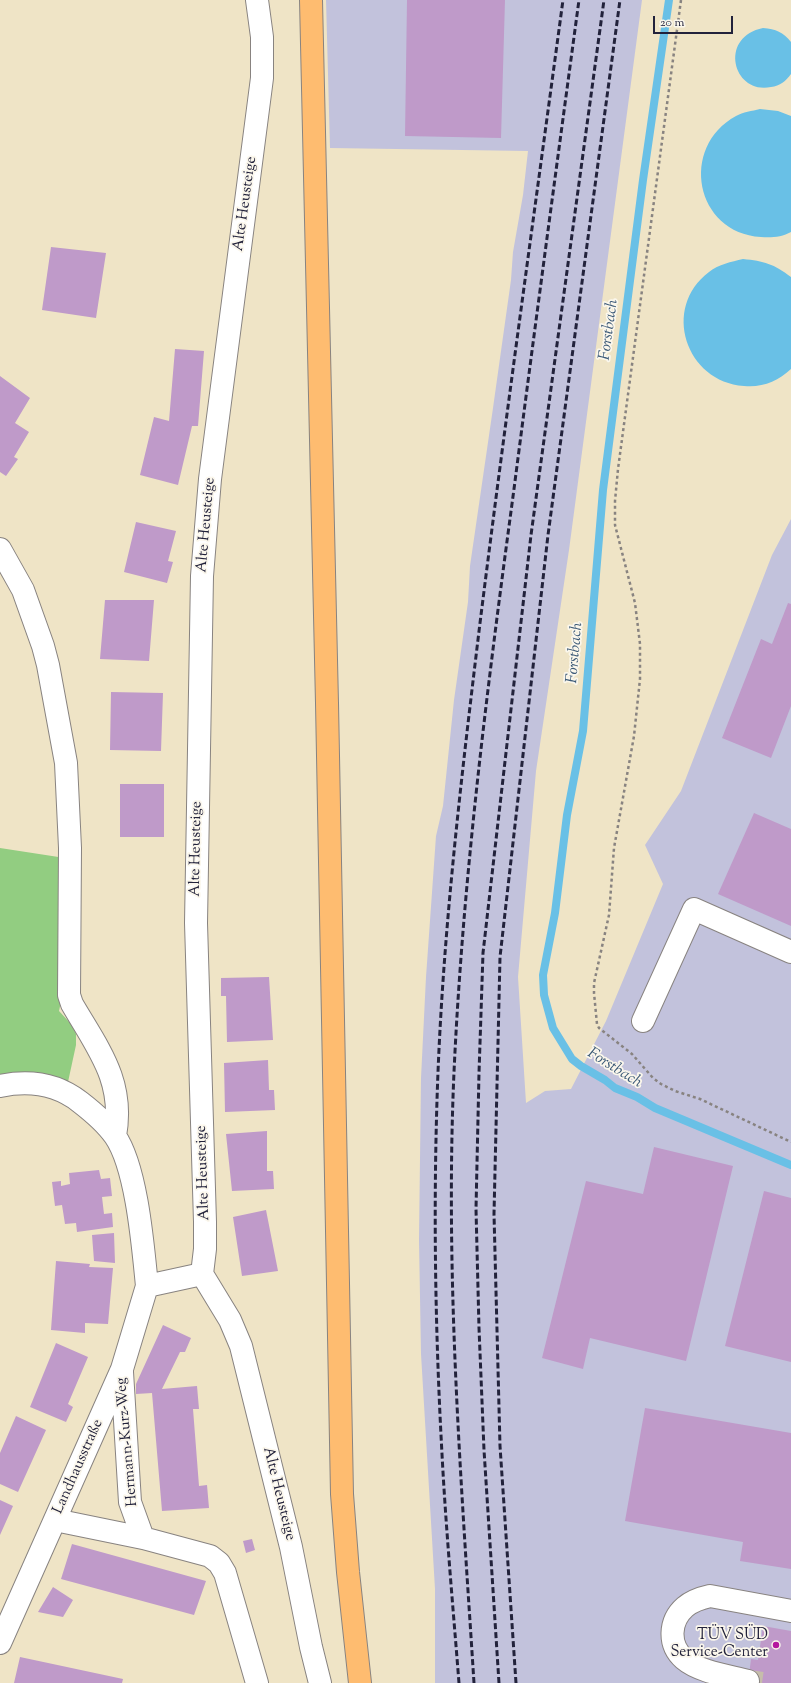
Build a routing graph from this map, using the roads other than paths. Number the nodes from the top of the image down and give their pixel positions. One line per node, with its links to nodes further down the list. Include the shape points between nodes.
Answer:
1 (257, 0): 8 (street, Alte Heusteige, via 262,37 262,78 212,464 202,576 196,923 205,1222)
2 (312, 0): 18 (main road, via 342,1494)
3 (0, 549): 7 (street, via 23,590 48,665 66,763 70,848 69,995 112,1077 118,1107)
4 (791, 952): 5 (street, via 694,909)
5 (643, 1021)
6 (0, 1086): 7 (street, Landhausstraße, via 34,1083 60,1090 89,1109)
7 (115, 1136): 9 (street, Landhausstraße, via 126,1160 132,1185)
8 (202, 1274): 9 (street); 17 (street, Alte Heusteige, via 230,1320 241,1346 291,1547)
9 (147, 1286): 10 (street, Landhausstraße)
10 (122, 1369): 11 (street, Landhausstraße); 12 (street, Hermann-Kurz-Weg, via 130,1502)
11 (56, 1520): 12 (street); 14 (street, Landhausstraße)
12 (142, 1538): 16 (street, via 210,1556 219,1563 234,1599)
13 (791, 1611): 15 (street, via 710,1596 698,1599 678,1614 672,1638 684,1659 703,1669)
14 (0, 1642)
15 (748, 1681)
16 (257, 1683)
17 (320, 1683)
18 (360, 1683)

